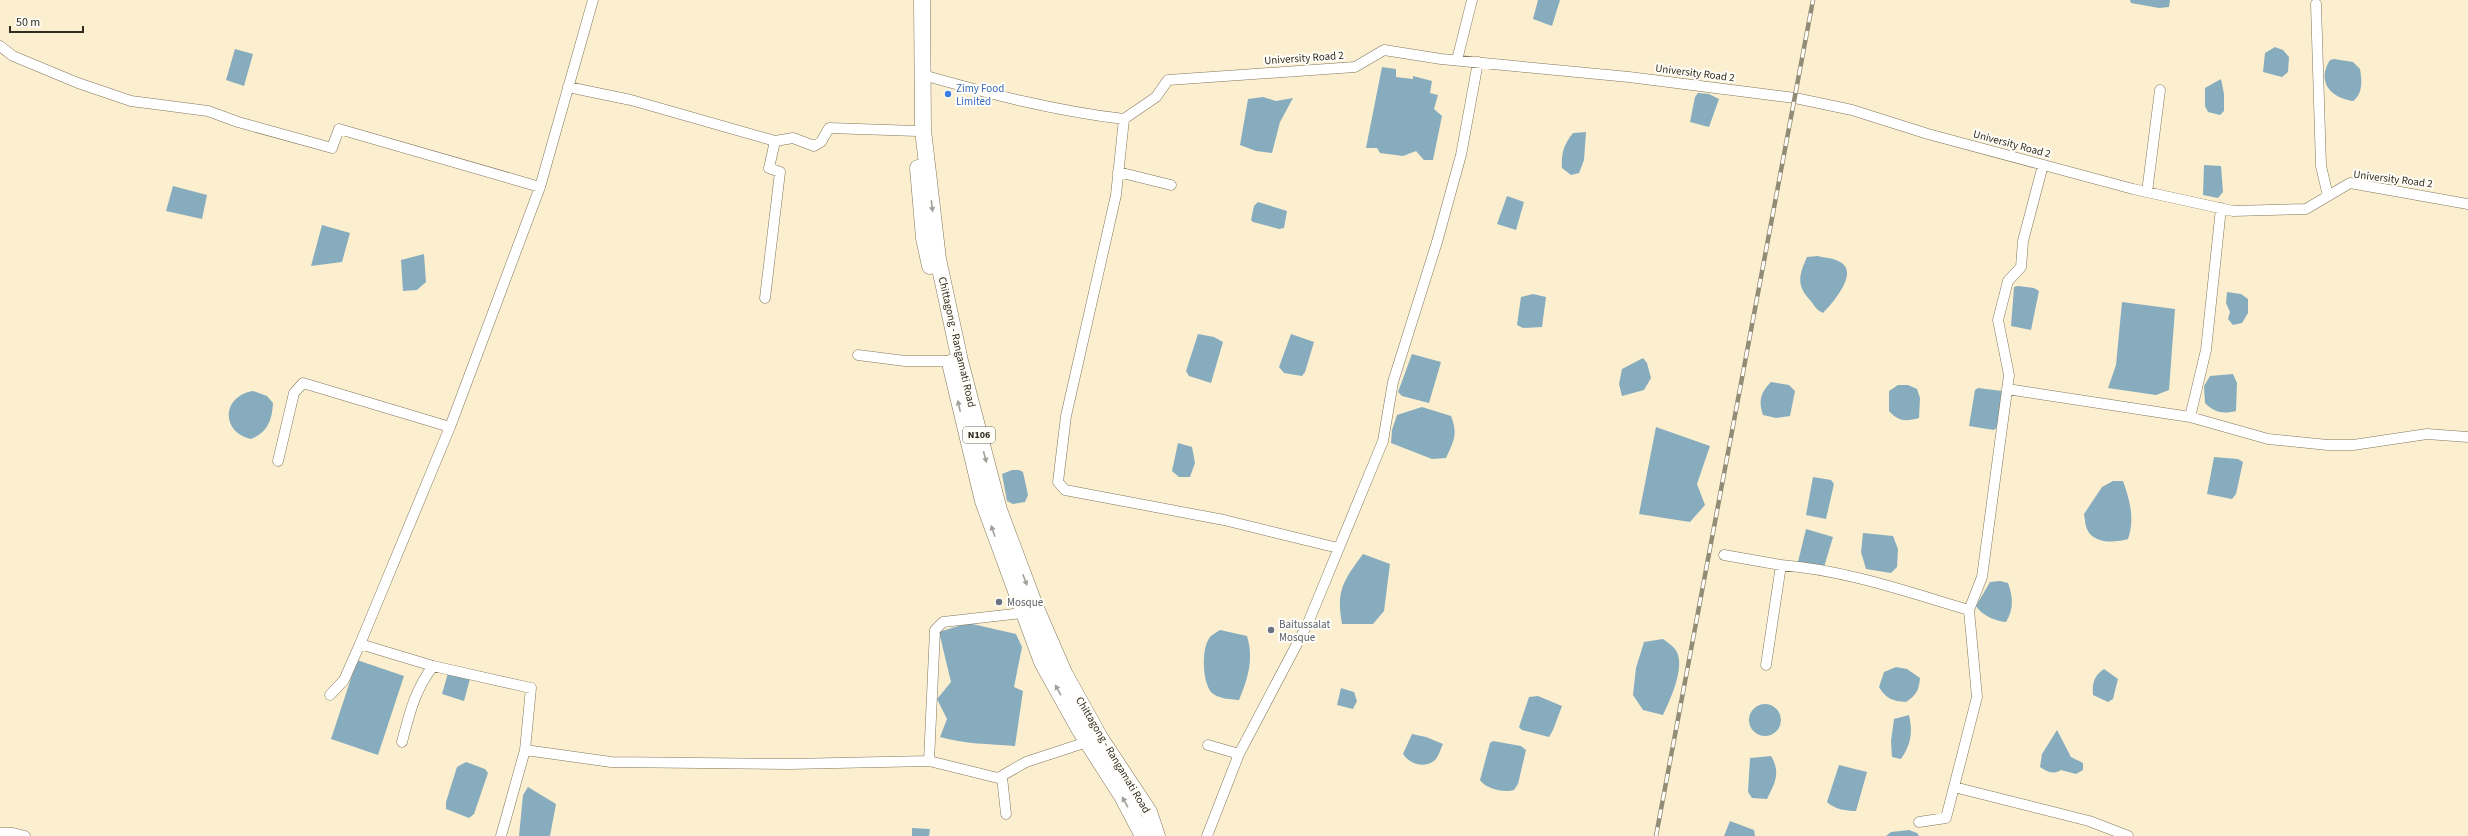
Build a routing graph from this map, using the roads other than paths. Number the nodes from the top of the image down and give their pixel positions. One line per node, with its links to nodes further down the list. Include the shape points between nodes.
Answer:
1 (593, 0): 10 (street)
2 (911, 0): 13 (highway, Chittagong - Rangamati Road / N106)
3 (922, 0): 9 (highway, Chittagong - Rangamati Road / N106)
4 (1472, 0): 7 (street)
5 (2316, 4): 20 (street, via 2321,166)
6 (0, 46): 18 (street, via 13,56 78,83 131,100 208,111 332,148 339,128)
7 (1457, 60): 8 (street, University Road 2); 12 (street, University Road 2, via 1384,50 1355,67 1168,80 1156,98)
8 (1478, 62): 15 (street, University Road 2, via 1629,77 1796,98 1852,110 1928,134); 31 (street, via 1461,155 1393,382 1383,441)
9 (923, 75): 12 (street, via 996,96 1080,114); 54 (highway, Chittagong - Rangamati Road / N106, one-way to 54, via 923,130 938,259 960,361 999,510 1035,606 1064,673 1100,738 1149,812)
10 (568, 87): 14 (street, via 631,100); 18 (street)
11 (2160, 90): 19 (street)
12 (1124, 119): 16 (street)
13 (917, 131): 14 (street, via 829,128 821,142 814,146 793,138); 25 (highway, Chittagong - Rangamati Road / N106, via 919,197 924,238)
14 (775, 140): 23 (street, via 769,168 780,172)
15 (2043, 165): 19 (street, University Road 2); 26 (street, via 2023,241 2021,267 2008,281 1998,320 2009,375)
16 (1118, 172): 17 (street); 31 (street, via 1095,292 1066,416 1058,482 1065,490 1224,520)
17 (1171, 185)
18 (540, 187): 28 (street)
19 (2147, 192): 22 (street, University Road 2)
20 (2328, 196): 21 (street, University Road 2, via 2350,183); 22 (street, University Road 2, via 2306,209 2233,211)
21 (2468, 204)
22 (2221, 208): 27 (street, via 2206,350)
23 (765, 298)
24 (858, 355): 25 (street, via 905,361)
25 (950, 361): 35 (highway, Chittagong - Rangamati Road / N106, one-way to 25, via 983,501)
26 (2007, 389): 27 (street); 34 (street, via 1982,577)
27 (2190, 417): 29 (street, via 2268,439 2328,445 2353,445 2427,434)
28 (450, 427): 30 (street, via 303,383 294,393); 36 (street)
29 (2468, 437)
30 (278, 461)
31 (1338, 548): 44 (street, via 1308,623)
32 (1724, 555): 33 (street)
33 (1781, 565): 34 (street, via 1807,567); 37 (street)
34 (1969, 610): 47 (street, via 1977,697)
35 (1023, 613): 41 (highway, Chittagong - Rangamati Road / N106, one-way to 35, via 1042,662); 45 (street, via 943,622 935,630)
36 (360, 644): 38 (street); 39 (street, via 344,680)
37 (1766, 665)
38 (433, 666): 40 (street, via 420,685 412,704); 43 (street, via 531,688)
39 (330, 695)
40 (402, 742)
41 (1087, 742): 46 (street, via 1026,762); 53 (highway, Chittagong - Rangamati Road / N106, one-way to 41, via 1122,796)
42 (1208, 745): 44 (street)
43 (525, 750): 45 (street, via 610,762 790,764); 52 (street)
44 (1239, 754): 55 (street)
45 (929, 761): 46 (street, via 994,778)
46 (1002, 777): 48 (street)
47 (1954, 787): 49 (street, via 1946,818); 56 (street, via 2089,821)
48 (1006, 814)
49 (1919, 822)
50 (0, 833): 51 (street, via 13,832)
51 (25, 836)
52 (501, 836)
53 (1143, 836)
54 (1157, 836)
55 (1207, 836)
56 (2128, 836)

